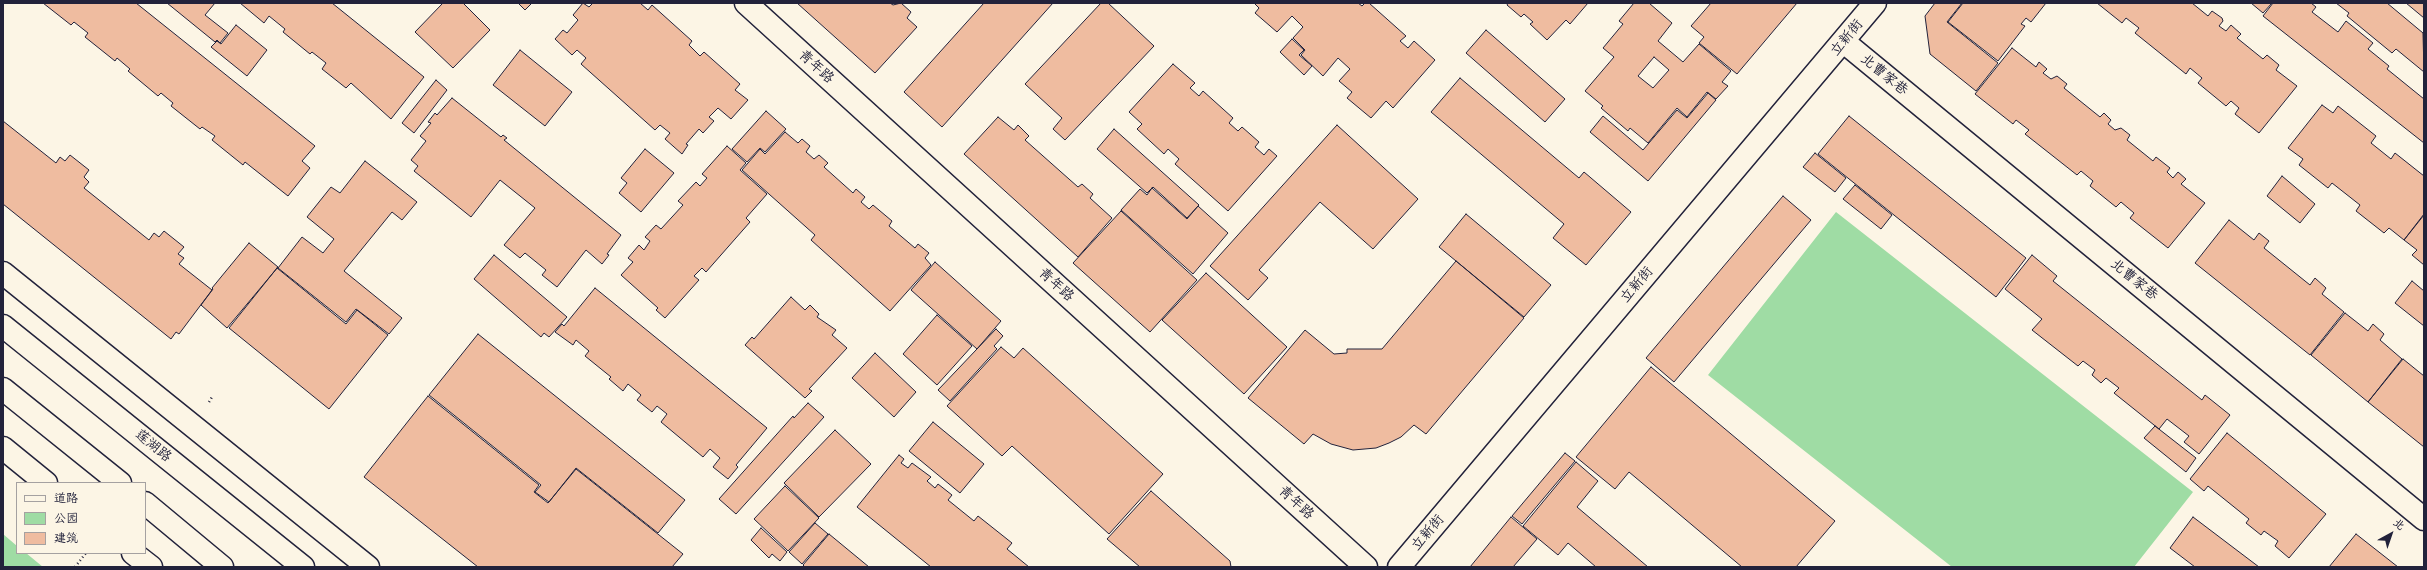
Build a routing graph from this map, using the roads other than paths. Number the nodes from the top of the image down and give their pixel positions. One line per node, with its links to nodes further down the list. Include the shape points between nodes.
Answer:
1 (746, 3): 17 (street, 青年路)
2 (1875, 3): 3 (street, 立新街)
3 (1844, 42): 11 (street, 北曹家巷); 18 (street, 立新街)
4 (3, 273): 16 (street)
5 (3, 326): 15 (street, 莲湖路)
6 (3, 389): 9 (street)
7 (3, 448): 8 (street)
8 (45, 482)
9 (119, 482)
10 (146, 504): 14 (street)
11 (2424, 519)
12 (134, 554): 13 (street)
13 (151, 567)
14 (222, 567)
15 (303, 567)
16 (368, 567)
17 (1366, 567)
18 (1399, 567)

